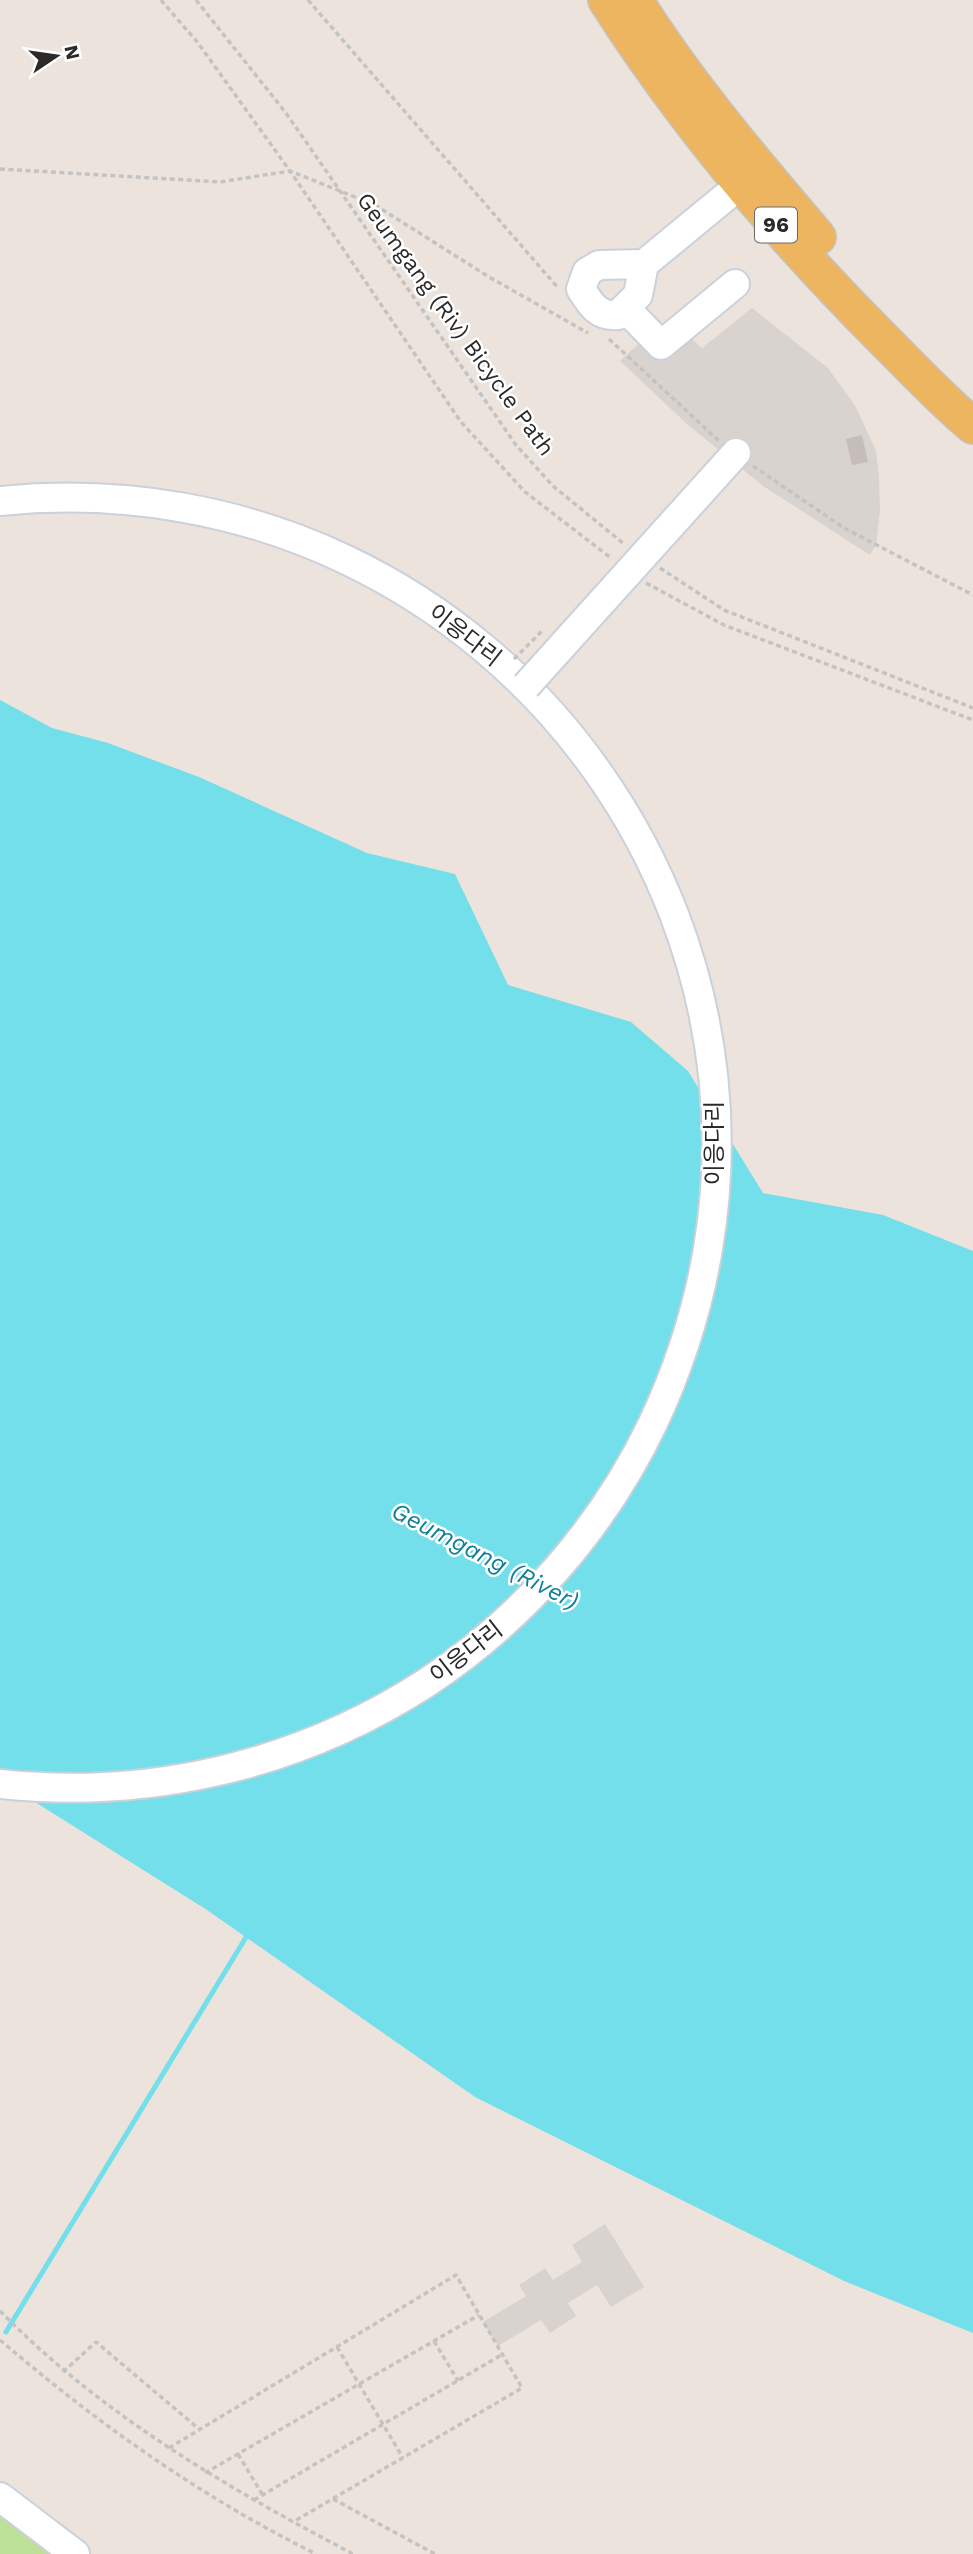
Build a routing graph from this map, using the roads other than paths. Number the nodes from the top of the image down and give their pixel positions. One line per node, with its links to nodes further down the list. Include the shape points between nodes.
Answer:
1 (606, 0): 3 (main road, 96, via 637,49)
2 (635, 0): 7 (main road, 96, via 755,163 846,270)
3 (740, 185): 4 (street); 8 (main road, 96, via 827,284)
4 (644, 264): 6 (street, via 638,295); 6 (street, via 599,265 587,272 581,289 593,309 608,316)
5 (734, 284): 6 (street, via 661,345)
6 (626, 309)
7 (973, 394)
8 (973, 426)
9 (736, 453): 11 (street, bridge)
10 (0, 501): 11 (street, 이응다리, via 76,497 150,502 284,533 409,593)
11 (524, 676): 12 (street, 이응다리, via 590,760 646,852 687,952 710,1058 716,1155 707,1252 684,1346 647,1436 596,1519 534,1594 461,1658 380,1711 292,1750 198,1776 102,1788)
12 (0, 1784)
13 (0, 2497): 14 (street)
14 (74, 2554)

